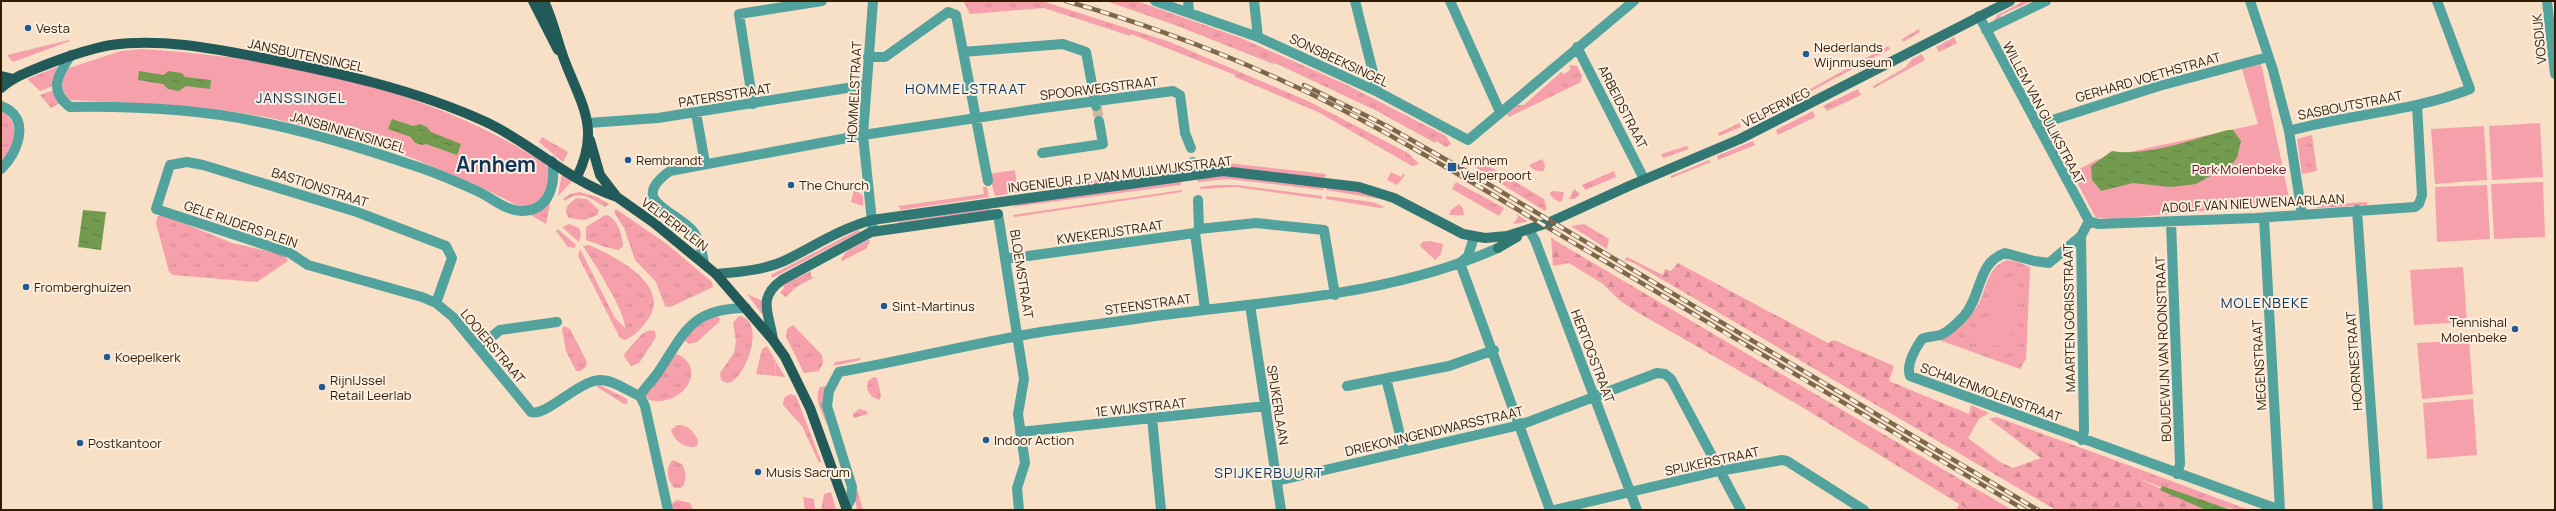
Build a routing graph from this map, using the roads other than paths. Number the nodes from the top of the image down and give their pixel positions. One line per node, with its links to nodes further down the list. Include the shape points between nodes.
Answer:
1 (533, 1): 24 (main road, via 552,43)
2 (544, 1): 24 (main road)
3 (822, 1): 29 (street, via 740,14)
4 (873, 1): 22 (street, HOMMELSTRAAT)
5 (1155, 1): 15 (street, SONSBEEKSINGEL)
6 (1254, 1): 18 (street)
7 (1355, 1): 28 (street)
8 (1450, 1): 33 (street)
9 (1634, 1): 19 (street)
10 (2010, 1): 16 (main road, VELPERWEG)
11 (2046, 1): 17 (street)
12 (2250, 1): 23 (street)
13 (2437, 1): 31 (street, SASBOUTSTRAAT, via 2470,89)
14 (2547, 1): 25 (street, VOSDIJK)
15 (1188, 6): 18 (street, SONSBEEKSINGEL)
16 (1979, 16): 17 (street, WILLEM VAN GULIKSTRAAT); 50 (main road, VELPERWEG, via 1740,139)
17 (1986, 30): 37 (street, WILLEM VAN GULIKSTRAAT)
18 (1258, 37): 28 (street, SONSBEEKSINGEL)
19 (1577, 47): 33 (street); 50 (street, ARBEIDSTRAAT)
20 (963, 52): 22 (street, via 956,15 948,12 885,57); 30 (street, via 1063,44 1086,52); 35 (street)
21 (71, 55): 26 (main road, JANSBUITENSINGEL); 43 (main road, JANSBUITENSINGEL, via 111,45 176,45 229,51 305,66 387,87 466,114 514,136); 43 (street, JANSBINNENSINGEL, via 60,71 57,83 62,101 70,107 139,108 206,114 288,128 438,174 514,211 535,209 549,195 554,184)
22 (868, 57): 27 (street, HOMMELSTRAAT)
23 (2268, 57): 37 (street, GERHARD VOETHSTRAAT, via 2159,86); 39 (street)
24 (564, 58): 38 (main road, via 584,104)
25 (2555, 74)
26 (2, 83)
27 (866, 85): 29 (street, PATERSSTRAAT); 40 (street, HOMMELSTRAAT)
28 (1378, 92): 33 (street, SONSBEEKSINGEL, via 1468,140)
29 (753, 104): 34 (street, PATERSSTRAAT)
30 (1096, 104): 35 (street, SPOORWEGSTRAAT); 41 (street, SPOORWEGSTRAAT, via 1177,92 1185,133)
31 (2417, 105): 39 (street, SASBOUTSTRAAT); 53 (street, SASBOUTSTRAAT, via 2422,195)
32 (1, 106): 46 (street, via 14,115 19,134 14,155)
33 (1500, 112)
34 (696, 113): 38 (street, PATERSSTRAAT, via 658,118 599,120); 45 (street)
35 (976, 119): 40 (street, SPOORWEGSTRAAT); 48 (street)
36 (1099, 121): 42 (street, via 1103,144)
37 (2037, 125): 60 (street, WILLEM VAN GULIKSTRAAT)
38 (587, 127): 49 (main road, via 587,155); 51 (main road, via 600,175)
39 (2289, 131): 57 (street)
40 (863, 135): 45 (street, SPOORWEGSTRAAT); 59 (street, HOMMELSTRAAT)
41 (1191, 148)
42 (1042, 153)
43 (552, 161): 49 (main road, JANSBUITENSINGEL)
44 (1193, 162): 47 (street)
45 (705, 163): 69 (street, SPOORWEGSTRAAT, via 670,171 655,184 652,191 657,204 692,230 698,239)
46 (1, 169)
47 (1194, 175): 59 (main road, INGENIEUR J.P. VAN MUIJLWIJKSTRAAT); 66 (main road, INGENIEUR J.P. VAN MUIJLWIJKSTRAAT, via 1241,172 1365,188 1394,198 1463,234)
48 (987, 176)
49 (577, 177): 51 (main road, VELPERPLEIN, via 600,191)
50 (1644, 179): 64 (main road, VELPERWEG)
51 (617, 196): 69 (main road, VELPERPLEIN)
52 (1198, 200): 63 (street)
53 (2419, 204): 55 (street, ADOLF VAN NIEUWENAARLAAN, via 2415,207)
54 (156, 209): 71 (street, GELE RIJDERS PLEIN, via 290,253 308,265); 74 (street, BASTIONSTRAAT, via 170,165 186,162 203,164 357,212 446,246 452,258)
55 (2357, 210): 57 (street, ADOLF VAN NIEUWENAARLAAN); 108 (street, HOORNESTRAAT)
56 (998, 214): 62 (main road); 79 (street, BLOEMSTRAAT, via 1011,258)
57 (2302, 214): 58 (street, ADOLF VAN NIEUWENAARLAAN)
58 (2264, 218): 61 (street, ADOLF VAN NIEUWENAARLAAN); 107 (street, MEGENSTRAAT)
59 (872, 220): 62 (street, HOMMELSTRAAT); 72 (main road, INGENIEUR J.P. VAN MUIJLWIJKSTRAAT, via 835,234 787,260)
60 (2089, 221): 61 (street, ADOLF VAN NIEUWENAARLAAN, via 2098,224); 65 (street, MAARTEN GORISSTRAAT)
61 (2172, 222): 94 (street, BOUDEWIJN VAN ROONSTRAAT, via 2180,464)
62 (873, 231): 80 (main road, via 772,287 766,312)
63 (1197, 231): 68 (street, KWEKERIJSTRAAT); 73 (street, KWEKERIJSTRAAT, via 1256,222 1324,230); 77 (street)
64 (1525, 232): 66 (main road, INGENIEUR J.P. VAN MUIJLWIJKSTRAAT, via 1495,238); 67 (main road); 86 (street, HERTOGSTRAAT, via 1535,240)
65 (2081, 236): 91 (street, MAARTEN GORISSTRAAT, via 2084,431); 91 (street, SCHAVENMOLENSTRAAT, via 2049,263 2005,253 1991,260 1985,268 1969,310 1945,332 1922,339 1908,371 1910,376 1916,379)
66 (1474, 237): 70 (street, via 1468,256)
67 (1498, 248): 70 (street, STEENSTRAAT)
68 (1028, 256)
69 (704, 263): 72 (main road, VELPERPLEIN)
70 (1460, 263): 73 (street, STEENSTRAAT, via 1402,280); 82 (street)
71 (339, 272): 74 (street, LOOIERSTRAAT)
72 (716, 274): 76 (main road, VELPERPLEIN)
73 (1334, 295): 75 (street, STEENSTRAAT)
74 (436, 303): 81 (street, LOOIERSTRAAT, via 454,317)
75 (1250, 305): 77 (street, STEENSTRAAT); 87 (street, SPIJKERLAAN)
76 (746, 308): 80 (main road, VELPERPLEIN); 85 (street, via 728,308 691,325 676,341 657,375)
77 (1205, 309): 79 (street, STEENSTRAAT)
78 (557, 322): 81 (street, via 500,330)
79 (1018, 337): 90 (street, BLOEMSTRAAT, via 1024,379 1018,414); 97 (street, STEENSTRAAT, via 839,372 829,391 827,406 852,486 851,498)
80 (773, 340): 97 (main road, VELPERPLEIN, via 785,357 810,408)
81 (478, 347): 85 (street, LOOIERSTRAAT, via 531,412 543,411 584,383 610,381)
82 (1494, 350): 83 (street, via 1449,366); 89 (street)
83 (1386, 378): 84 (street); 92 (street)
84 (1347, 386)
85 (640, 396): 98 (street, via 645,406)
86 (1594, 396): 89 (street, DRIEKONINGENDWARSSTRAAT); 93 (street, DRIEKONINGENDWARSSTRAAT, via 1657,373 1665,374 1671,379); 96 (street, HERTOGSTRAAT)
87 (1266, 406): 88 (street, 1E WIJKSTRAAT); 95 (street, SPIJKERLAAN)
88 (1152, 418): 90 (street, 1E WIJKSTRAAT); 100 (street)
89 (1520, 425): 92 (street, DRIEKONINGENDWARSSTRAAT); 102 (street)
90 (1020, 432): 99 (street, BLOEMSTRAAT, via 1025,463 1017,488)
91 (2082, 440): 94 (street, SCHAVENMOLENSTRAAT)
92 (1404, 451): 95 (street, DRIEKONINGENDWARSSTRAAT)
93 (1720, 471): 96 (street, SPIJKERSTRAAT); 105 (street); 106 (street, SPIJKERSTRAAT, via 1787,461)
94 (2177, 474): 107 (street, SCHAVENMOLENSTRAAT)
95 (1276, 481): 101 (street, SPIJKERLAAN)
96 (1630, 492): 103 (street, SPIJKERSTRAAT); 104 (street, HERTOGSTRAAT)
97 (846, 509)
98 (668, 510)
99 (1018, 510)
100 (1161, 510)
101 (1281, 510)
102 (1550, 510)
103 (1554, 510)
104 (1637, 510)
105 (1741, 510)
106 (1864, 510)
107 (2280, 510)
108 (2378, 510)

